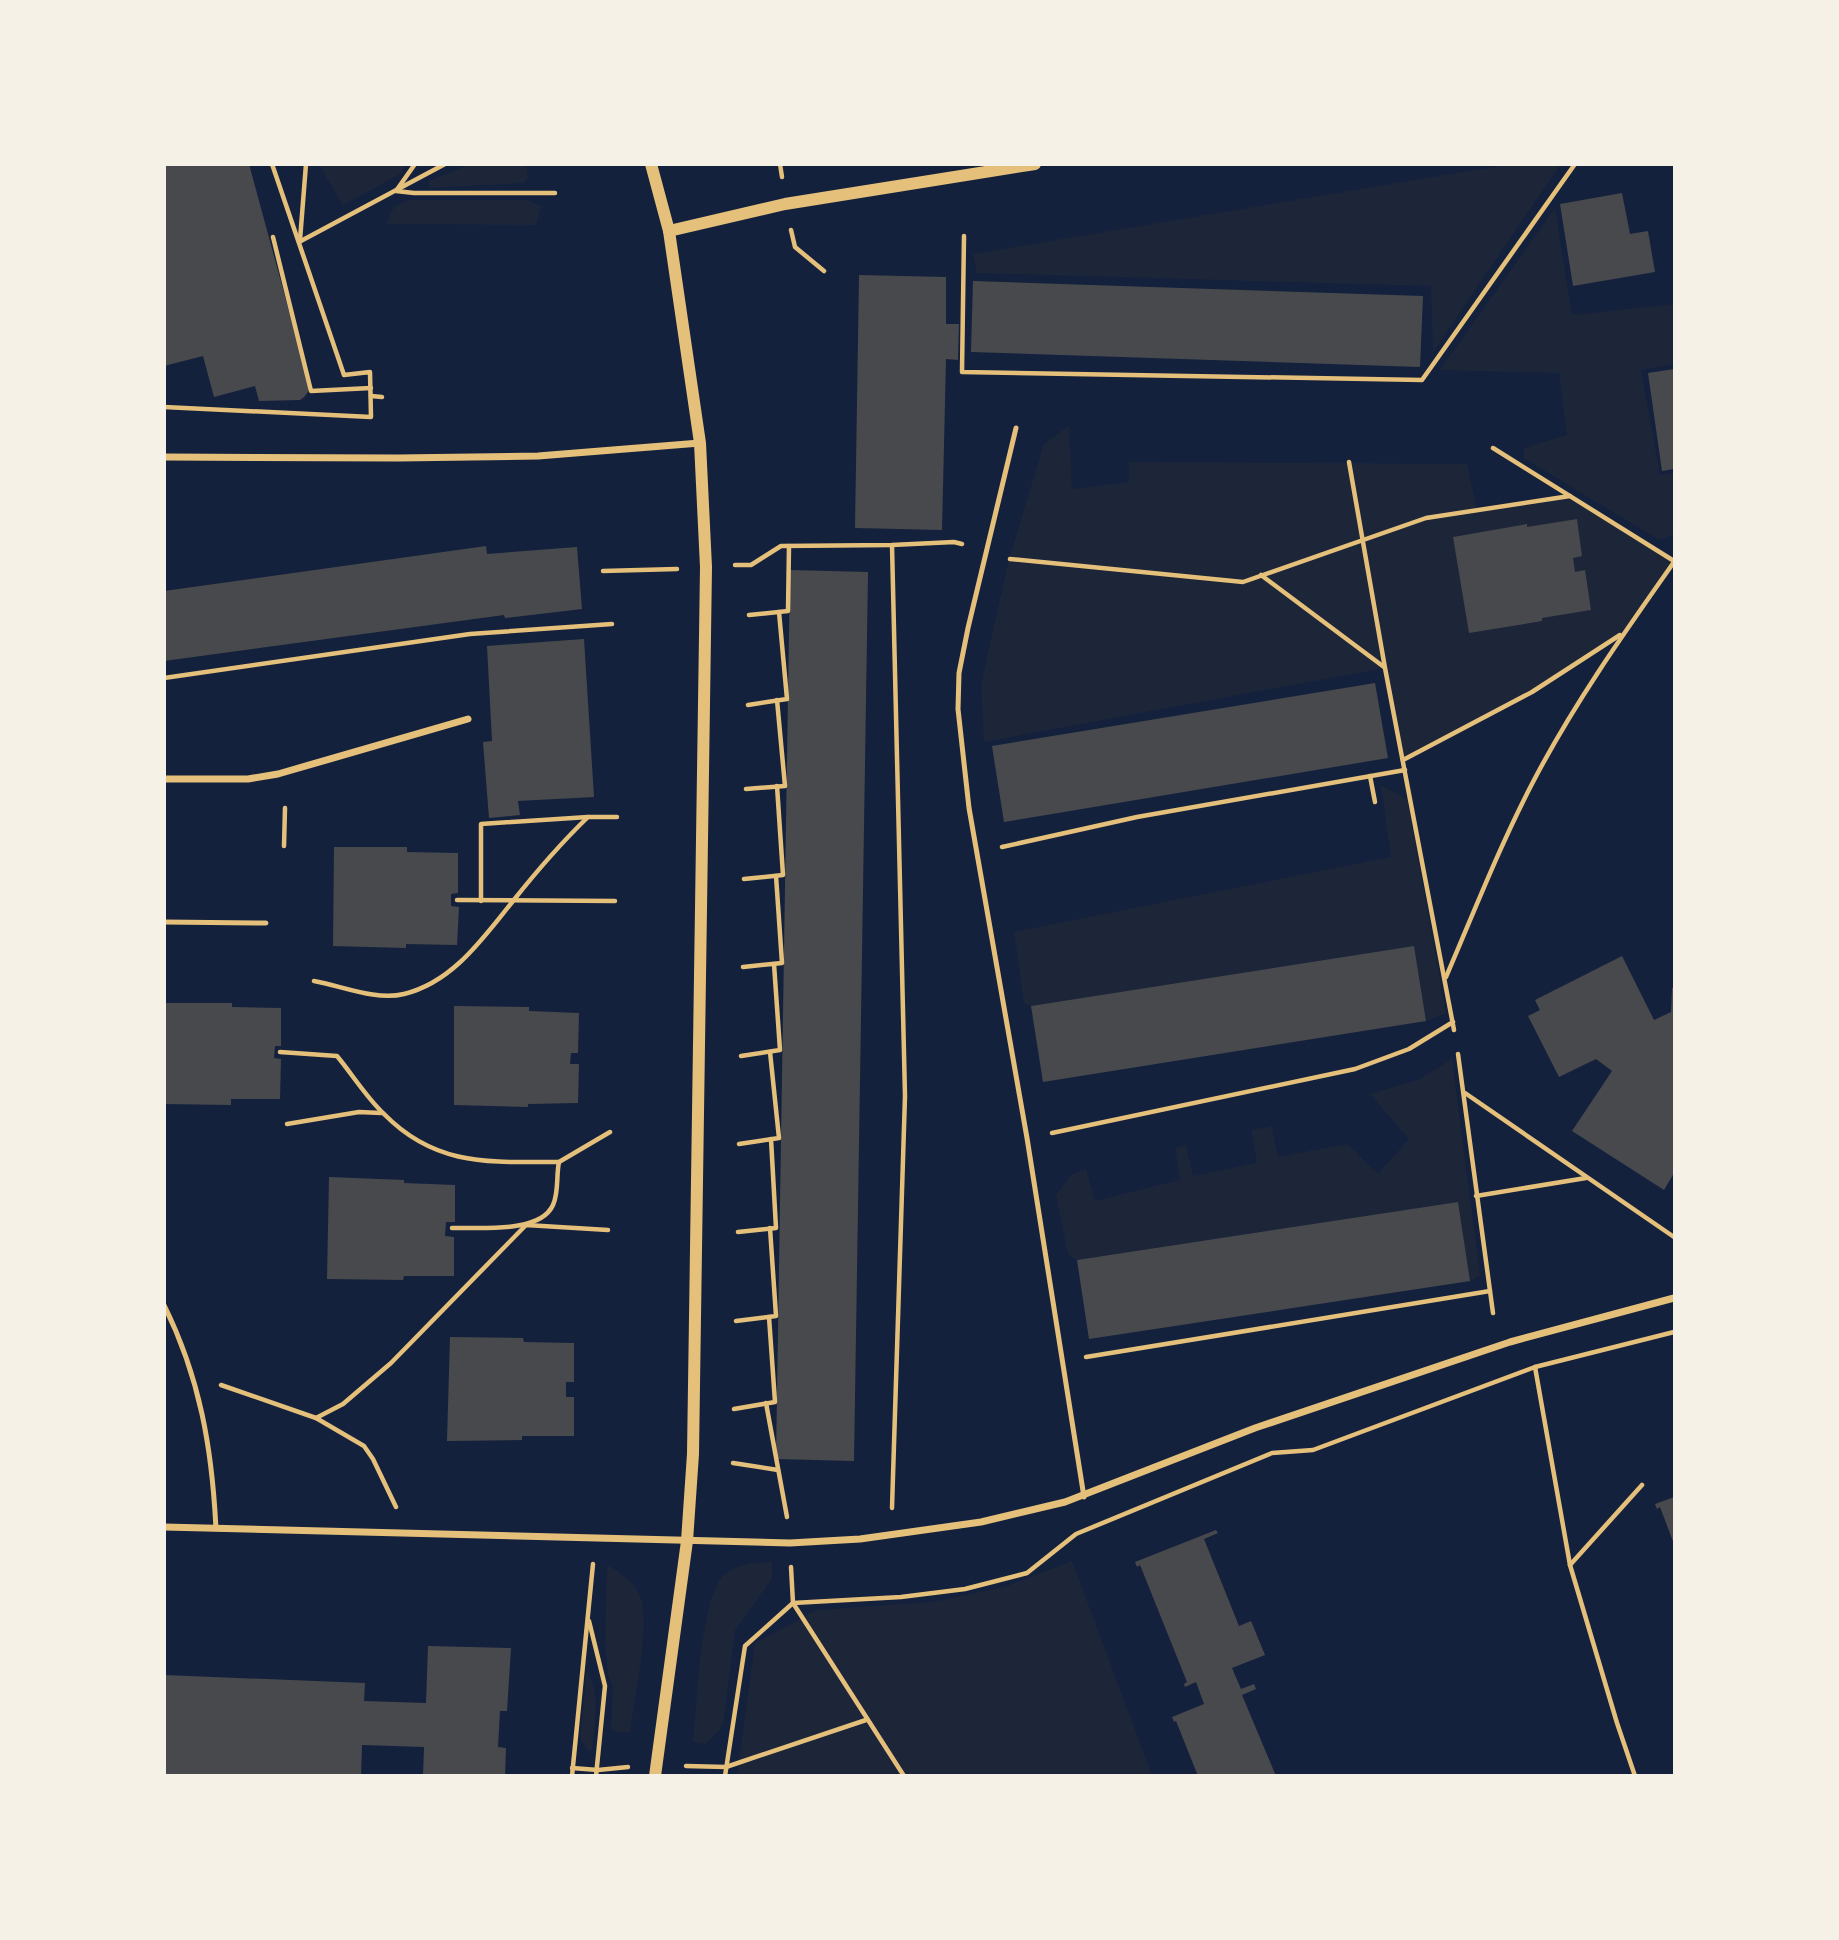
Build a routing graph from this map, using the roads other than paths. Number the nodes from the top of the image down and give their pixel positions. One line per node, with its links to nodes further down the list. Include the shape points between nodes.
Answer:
1 (650, 164): 4 (street)
2 (1035, 164): 3 (street)
3 (988, 168): 4 (street, via 785,204)
4 (669, 231): 6 (street)
5 (1016, 428): 14 (lane, via 959,673 958,709 969,808)
6 (700, 443): 7 (street, via 538,456); 17 (street, via 706,567 693,1454)
7 (164, 457)
8 (468, 719): 9 (street, via 278,774 248,779)
9 (164, 779)
10 (164, 922): 11 (lane)
11 (266, 923)
12 (1675, 1298): 14 (street, via 1497,1346 1255,1428)
13 (164, 1305): 16 (lane, via 194,1376 207,1432)
14 (1084, 1497): 17 (street, via 982,1522 860,1539)
15 (164, 1527): 16 (street)
16 (216, 1529): 17 (street)
17 (687, 1541): 18 (street)
18 (655, 1776)

